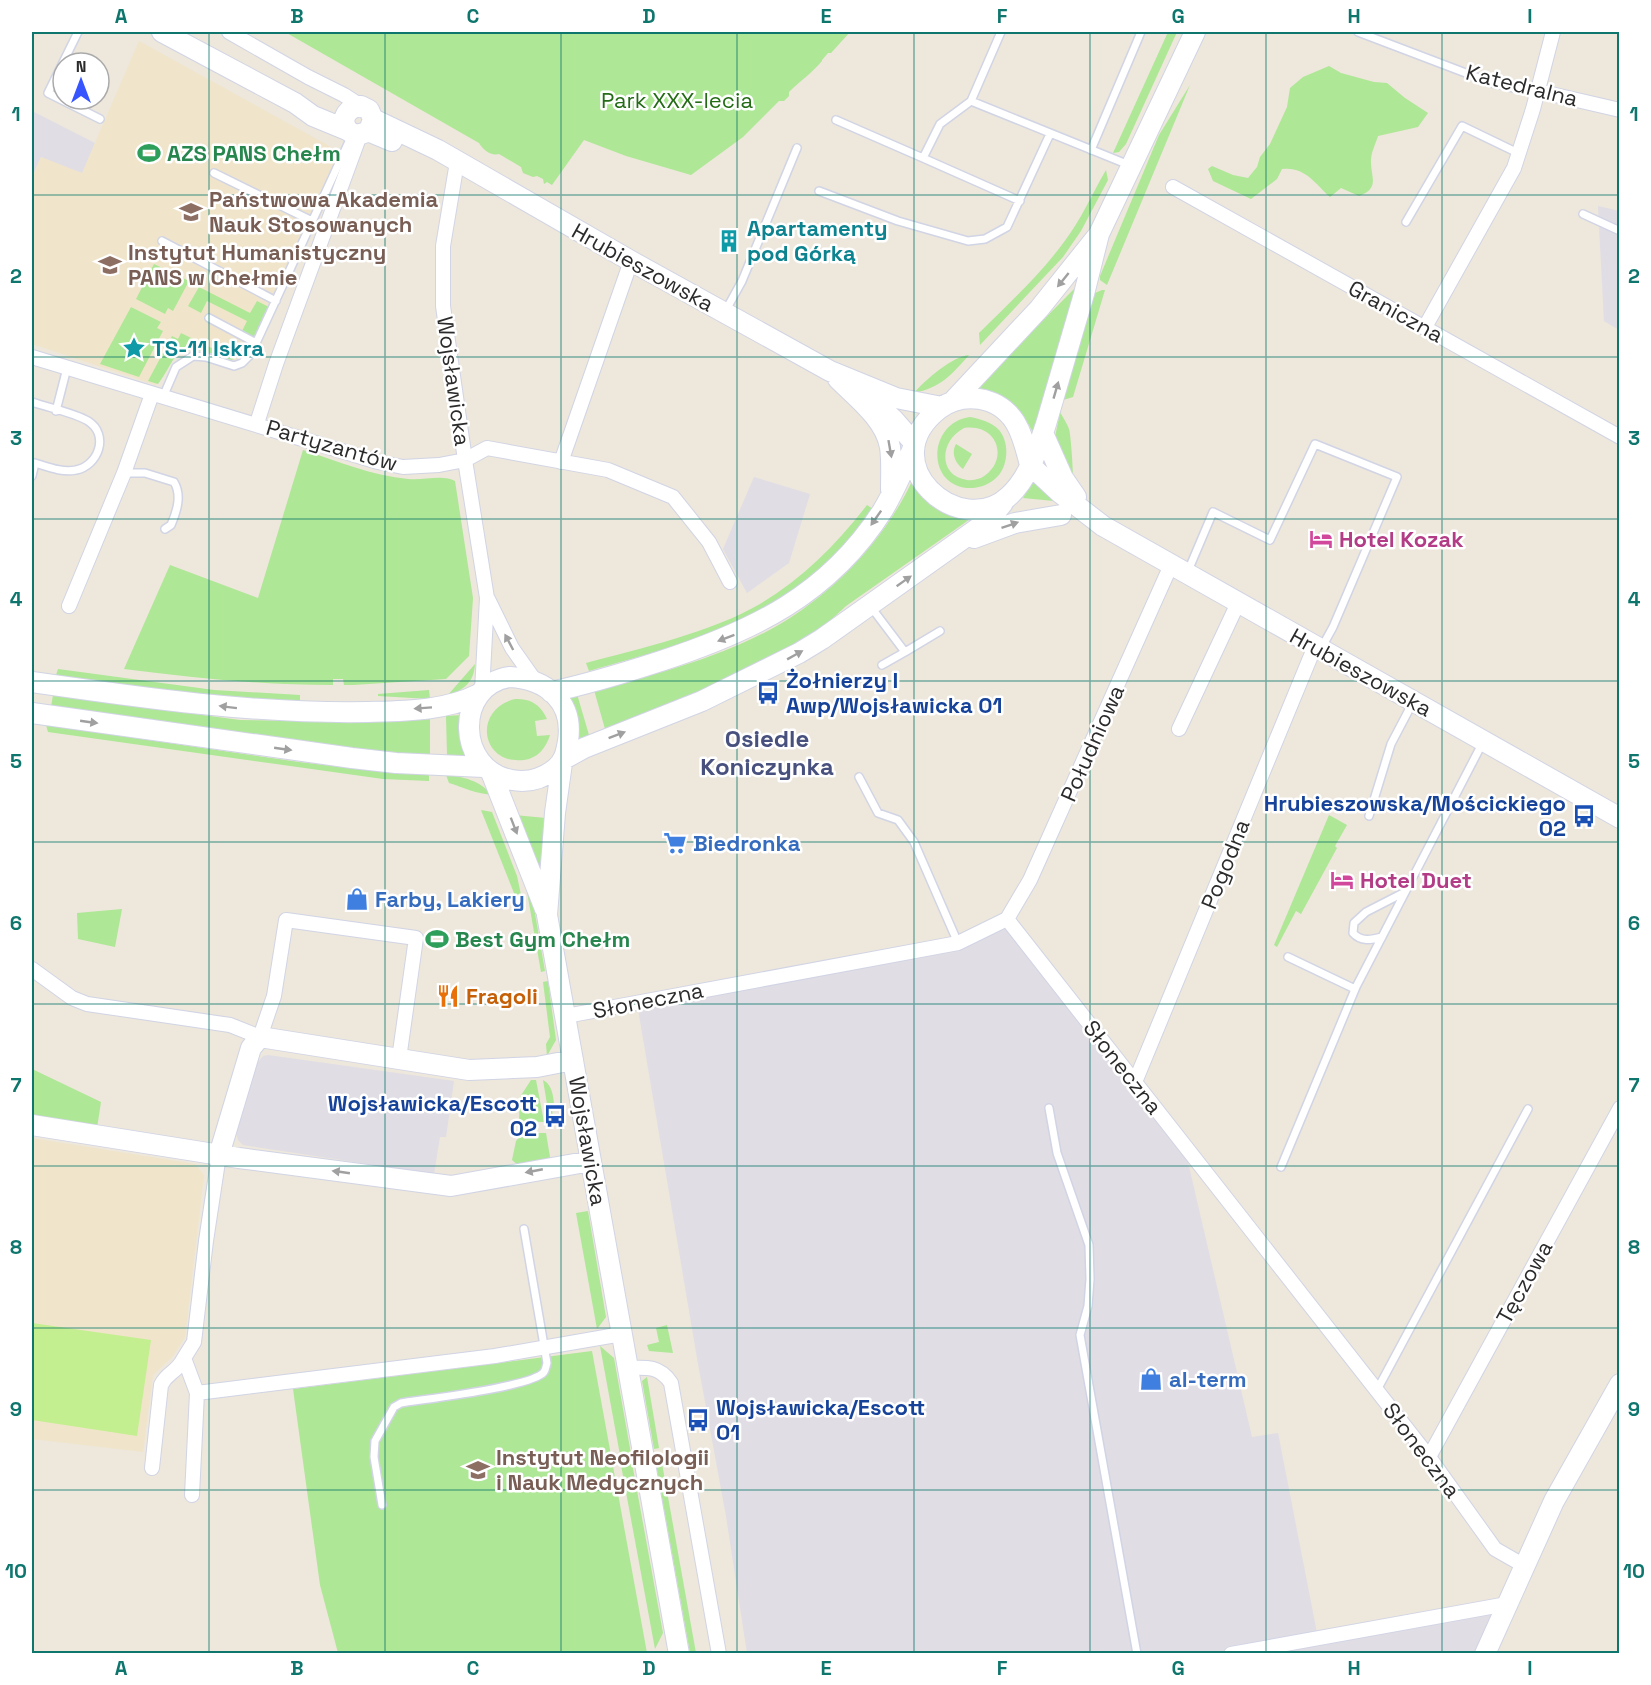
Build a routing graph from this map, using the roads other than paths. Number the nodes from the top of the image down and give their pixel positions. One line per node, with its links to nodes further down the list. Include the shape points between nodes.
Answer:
1 (78, 32): 12 (lane, via 48,93)
2 (162, 32): 14 (street, Hrubieszowska, via 295,103)
3 (229, 32): 14 (street, via 327,86)
4 (1001, 32): 10 (lane)
5 (1141, 32): 17 (lane)
6 (1195, 32): 21 (street)
7 (1358, 32): 9 (lane, Katedralna, via 1492,83)
8 (1553, 32): 9 (street)
9 (1538, 91): 11 (street, Katedralna); 18 (street)
10 (971, 101): 15 (lane); 19 (lane, via 940,124)
11 (1620, 110)
12 (100, 119)
13 (836, 120): 19 (lane)
14 (357, 123): 20 (street, Hrubieszowska, via 415,137); 27 (lane); 45 (street)
15 (1050, 134): 17 (lane); 25 (lane)
16 (797, 148): 34 (lane, via 742,281)
17 (1091, 150): 21 (lane)
18 (1518, 153): 28 (lane, via 1462,126); 36 (street, via 1514,168)
19 (922, 158): 25 (lane)
20 (457, 162): 32 (street, Hrubieszowska); 49 (street, Wojsławicka, via 443,246 443,306)
21 (1131, 166): 30 (street)
22 (214, 173): 27 (lane)
23 (1173, 187): 36 (street, Graniczna)
24 (819, 191): 25 (lane, via 898,221 969,241 985,239 1007,227)
25 (1020, 201)
26 (1583, 214): 29 (lane)
27 (312, 222): 33 (lane)
28 (1406, 222)
29 (1620, 231)
30 (1099, 234): 43 (street, one-way to 43, via 1039,309); 46 (street, one-way to 30)
31 (162, 241): 33 (lane)
32 (631, 261): 34 (street, Hrubieszowska); 50 (street)
33 (276, 301): 37 (lane)
34 (725, 312): 40 (street, Hrubieszowska)
35 (209, 318): 37 (lane)
36 (1425, 327): 47 (street, Graniczna)
37 (256, 343): 41 (lane, via 251,354 234,366 206,357 193,356 183,361)
38 (32, 357): 39 (street, Partyzantów)
39 (67, 368): 41 (street, Partyzantów); 44 (lane)
40 (830, 371): 43 (street, via 896,398); 48 (street, via 885,411); 55 (street, one-way to 55, via 884,430 890,443)
41 (157, 395): 45 (street, Partyzantów); 53 (street)
42 (32, 402): 44 (lane)
43 (948, 404): 48 (street, via 926,422); 52 (street, via 968,398 993,403 1005,411 1018,430)
44 (56, 411): 51 (lane, via 90,422 99,437 99,453 75,471)
45 (257, 423): 49 (street, Partyzantów, via 404,467)
46 (1043, 433): 52 (street); 58 (street, via 1063,478)
47 (1620, 437)
48 (913, 445): 55 (street); 56 (street, via 922,480 942,501 974,509)
49 (465, 460): 50 (street, Partyzantów, via 487,448); 63 (street, Wojsławicka)
50 (561, 462): 62 (street, Partyzantów, via 608,470 673,497 709,542)
51 (33, 463): 54 (lane)
52 (1030, 465): 56 (street, via 1018,487); 58 (street)
53 (124, 473): 59 (lane, via 146,473 174,482 178,501 171,525); 66 (street)
54 (32, 476)
55 (891, 495): 72 (street, one-way to 72, via 841,561 803,596 770,617 690,651 614,676)
56 (1004, 500): 57 (street); 60 (street, via 994,514)
57 (1061, 515): 58 (street); 60 (street, one-way to 57, via 1015,523)
58 (1098, 522): 61 (street, Hrubieszowska)
59 (165, 529)
60 (959, 542): 65 (street, one-way to 60)
61 (1179, 569): 64 (street, Hrubieszowska); 68 (lane, via 1213,512 1270,540 1315,444 1397,477 1333,627); 85 (street, Południowa, via 1030,880)
62 (729, 582)
63 (487, 598): 72 (street, Wojsławicka, one-way to 63, via 512,648); 73 (street, Wojsławicka)
64 (1238, 603): 68 (street, Hrubieszowska); 76 (street)
65 (870, 605): 69 (lane); 78 (street, one-way to 65, via 787,660)
66 (69, 606)
67 (940, 631): 69 (lane)
68 (1318, 647): 74 (street, Hrubieszowska); 95 (street, Pogodna)
69 (904, 651): 70 (lane)
70 (882, 665)
71 (32, 682): 73 (street, one-way to 71, via 455,705 435,707 373,712 283,711)
72 (544, 687): 73 (street, via 519,678 504,678); 78 (street, via 563,705 568,720)
73 (480, 693): 79 (street, via 470,717 469,736 474,753)
74 (1413, 701): 77 (street, Hrubieszowska); 81 (lane, via 1391,744)
75 (32, 713): 79 (street, one-way to 79, via 337,756)
76 (1179, 729)
77 (1484, 742): 82 (street, Hrubieszowska); 83 (lane)
78 (563, 761): 79 (street, via 546,775 529,781 503,778); 84 (street, Wojsławicka)
79 (488, 770): 84 (street, Wojsławicka, one-way to 84)
80 (859, 777): 87 (lane, via 878,813 898,820 914,842)
81 (1369, 816)
82 (1620, 818)
83 (1405, 892): 86 (lane); 86 (lane, via 1366,912 1354,923 1357,938)
84 (547, 915): 91 (street, Wojsławicka)
85 (1007, 919): 87 (street, Słoneczna); 95 (street, Słoneczna)
86 (1382, 937): 90 (lane)
87 (958, 943): 91 (street, Słoneczna)
88 (1288, 957): 90 (lane)
89 (32, 969): 92 (street, via 87,1004 230,1025)
90 (1355, 989): 102 (lane)
91 (566, 1016): 94 (street, Wojsławicka)
92 (260, 1037): 93 (street); 93 (street, via 273,996 286,920 416,938); 100 (street, via 251,1048)
93 (399, 1059): 94 (street, via 469,1070 537,1067)
94 (573, 1060): 101 (street, Wojsławicka)
95 (1135, 1082): 109 (street, Słoneczna)
96 (1049, 1107): 119 (lane, via 1057,1153 1089,1245 1088,1306 1080,1335)
97 (1620, 1107): 111 (street, Tęczowa)
98 (1528, 1109): 109 (lane)
99 (32, 1125): 100 (street)
100 (219, 1155): 101 (street, one-way to 100, via 451,1186); 106 (street, via 194,1342)
101 (591, 1161): 104 (street, Wojsławicka)
102 (1281, 1167)
103 (524, 1229): 105 (lane)
104 (622, 1334): 105 (street); 107 (street, Wojsławicka)
105 (545, 1348): 110 (street); 114 (lane, via 544,1372 532,1379 394,1407 375,1441)
106 (184, 1358): 110 (street); 112 (street, via 179,1369 165,1377 161,1385)
107 (628, 1368): 117 (street, Wojsławicka); 118 (street, via 655,1368 666,1375 674,1393)
108 (1620, 1384): 115 (street)
109 (1377, 1390): 111 (street, Słoneczna)
110 (197, 1393): 113 (street)
111 (1429, 1457): 115 (street, Słoneczna, via 1495,1549)
112 (152, 1468)
113 (192, 1495)
114 (382, 1505)
115 (1523, 1565): 116 (street)
116 (1507, 1604): 120 (street); 121 (street)
117 (679, 1653)
118 (719, 1653)
119 (1137, 1653)
120 (1231, 1653)
121 (1485, 1653)

